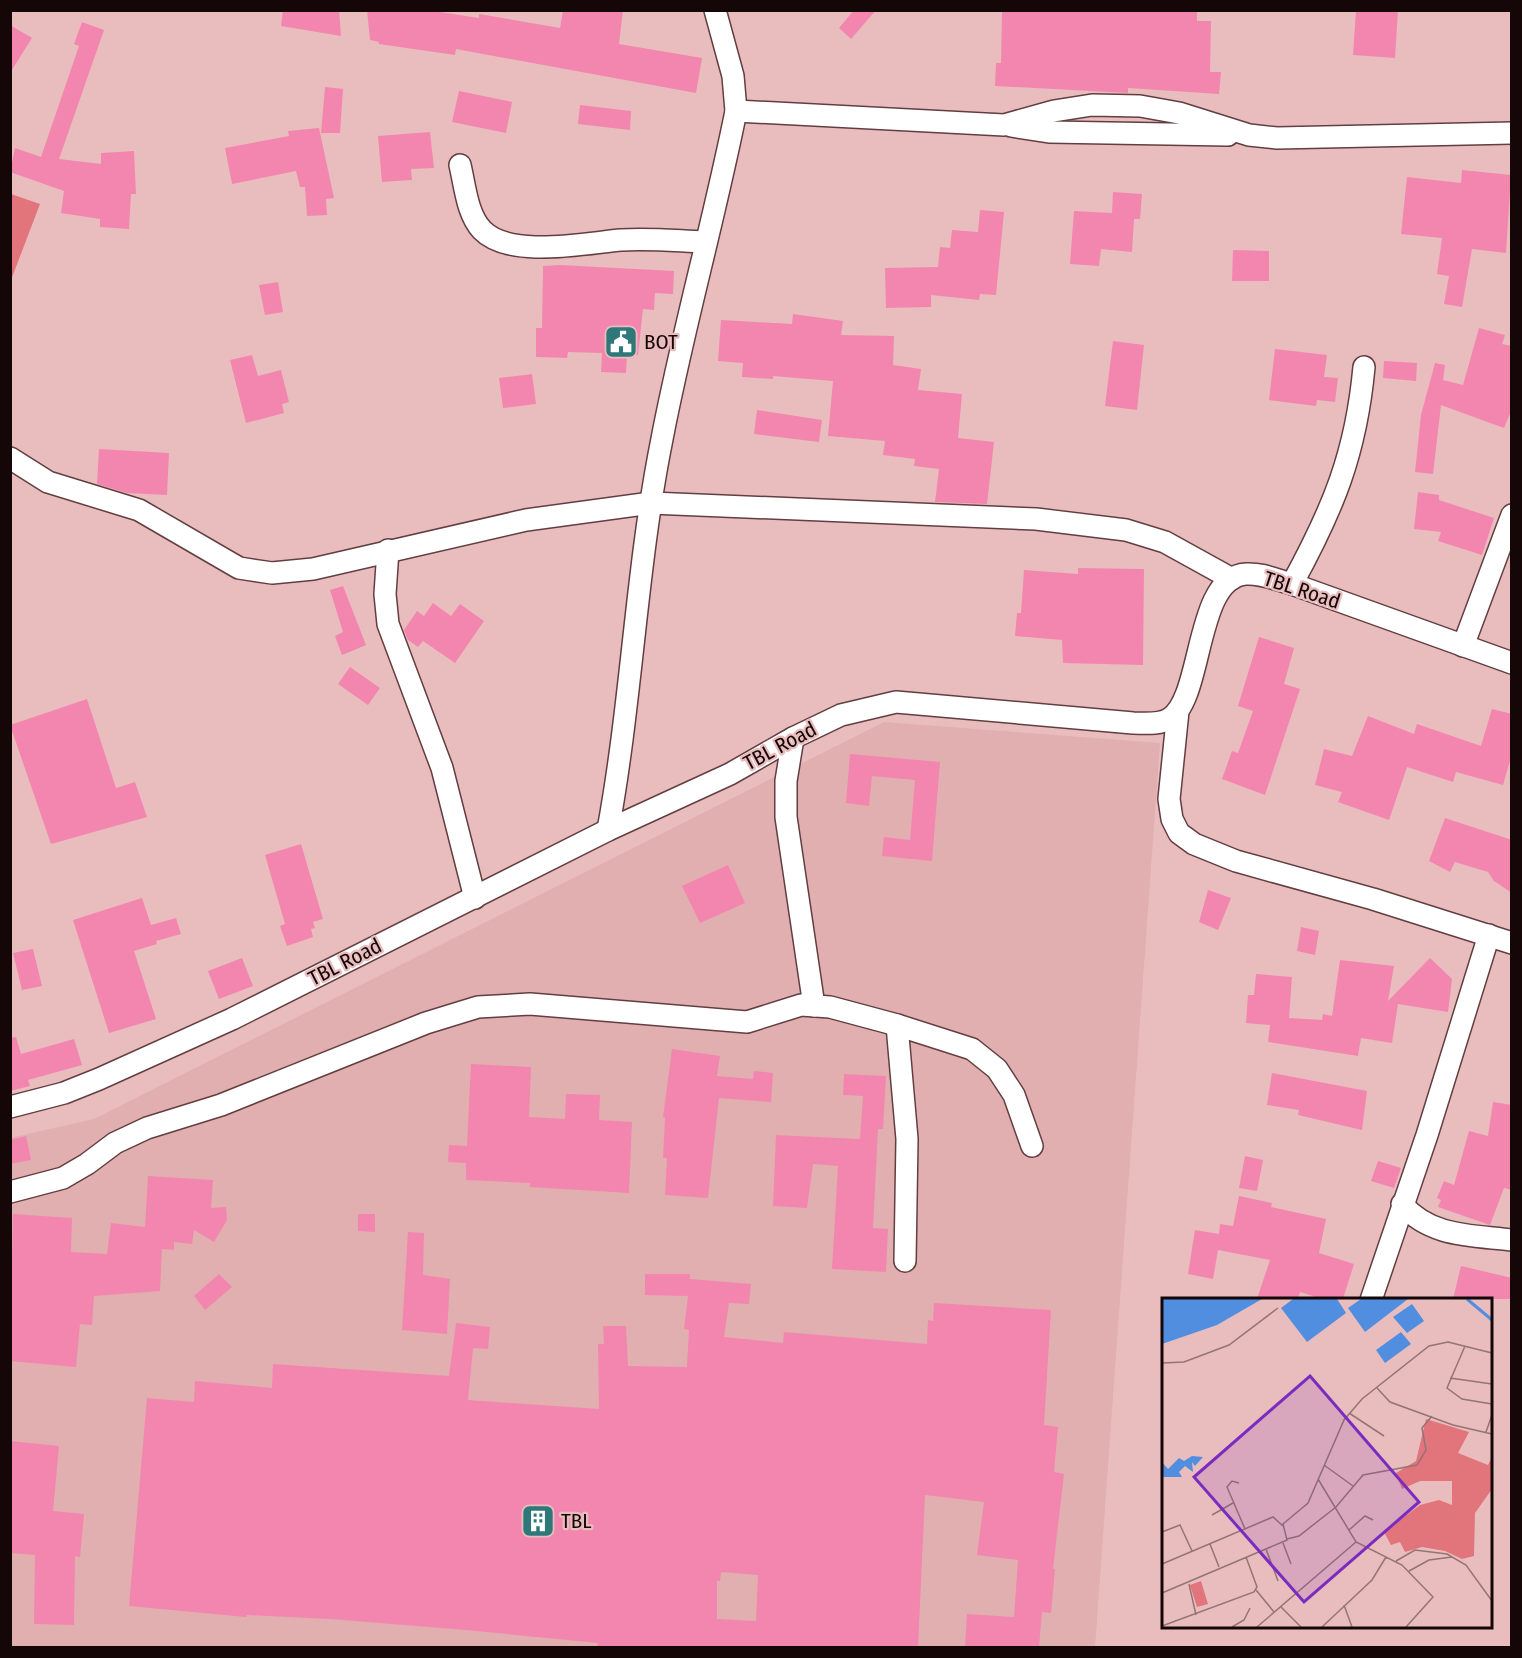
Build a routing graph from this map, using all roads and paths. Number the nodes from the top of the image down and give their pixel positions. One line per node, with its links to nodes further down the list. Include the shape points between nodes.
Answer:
1 (715, 10): 2 (street, via 733,76)
2 (736, 111): 3 (street); 7 (street)
3 (1004, 125): 5 (street, via 1049,132); 5 (street, via 1092,105 1140,106 1179,113)
4 (1512, 133): 5 (street, via 1303,139)
5 (1249, 135)
6 (460, 165): 7 (street, via 473,218 497,240 548,247 622,240)
7 (704, 242): 10 (street)
8 (1364, 367): 14 (street, via 1360,406 1340,487)
9 (10, 458): 12 (street, via 48,483 139,510 239,568 272,573 313,569)
10 (651, 503): 12 (street, via 526,520); 13 (street, via 1013,518 1126,530 1164,542); 19 (street, via 639,582 626,724)
11 (1512, 515): 15 (street)
12 (388, 550): 20 (street, via 388,624 442,768)
13 (1232, 579): 14 (street, TBL Road, via 1244,574 1260,575); 17 (street, TBL Road, via 1211,606)
14 (1292, 584): 15 (street, TBL Road)
15 (1463, 646): 16 (street, TBL Road)
16 (1512, 663)
17 (1178, 711): 18 (street, TBL Road, via 1169,720 1133,723 897,702 841,715); 21 (street, via 1169,799 1179,833 1194,844 1236,861)
18 (793, 738): 19 (street, TBL Road, via 730,774); 23 (street, via 786,781 786,817)
19 (608, 830): 20 (street, TBL Road)
20 (475, 898): 25 (street, TBL Road, via 161,1052 64,1092)
21 (1489, 935): 22 (street); 28 (street)
22 (1512, 942)
23 (814, 1006): 24 (street, via 830,1006); 27 (street, via 801,1005 747,1022 530,1004 478,1007 426,1023 221,1105 147,1128 63,1178)
24 (897, 1025): 26 (street, via 972,1048 997,1069 1014,1095); 30 (street, via 907,1139)
25 (10, 1107)
26 (1032, 1146)
27 (10, 1192)
28 (1402, 1204): 29 (street, via 1421,1223 1434,1229); 31 (street)
29 (1512, 1240)
30 (905, 1261)
31 (1371, 1298)

